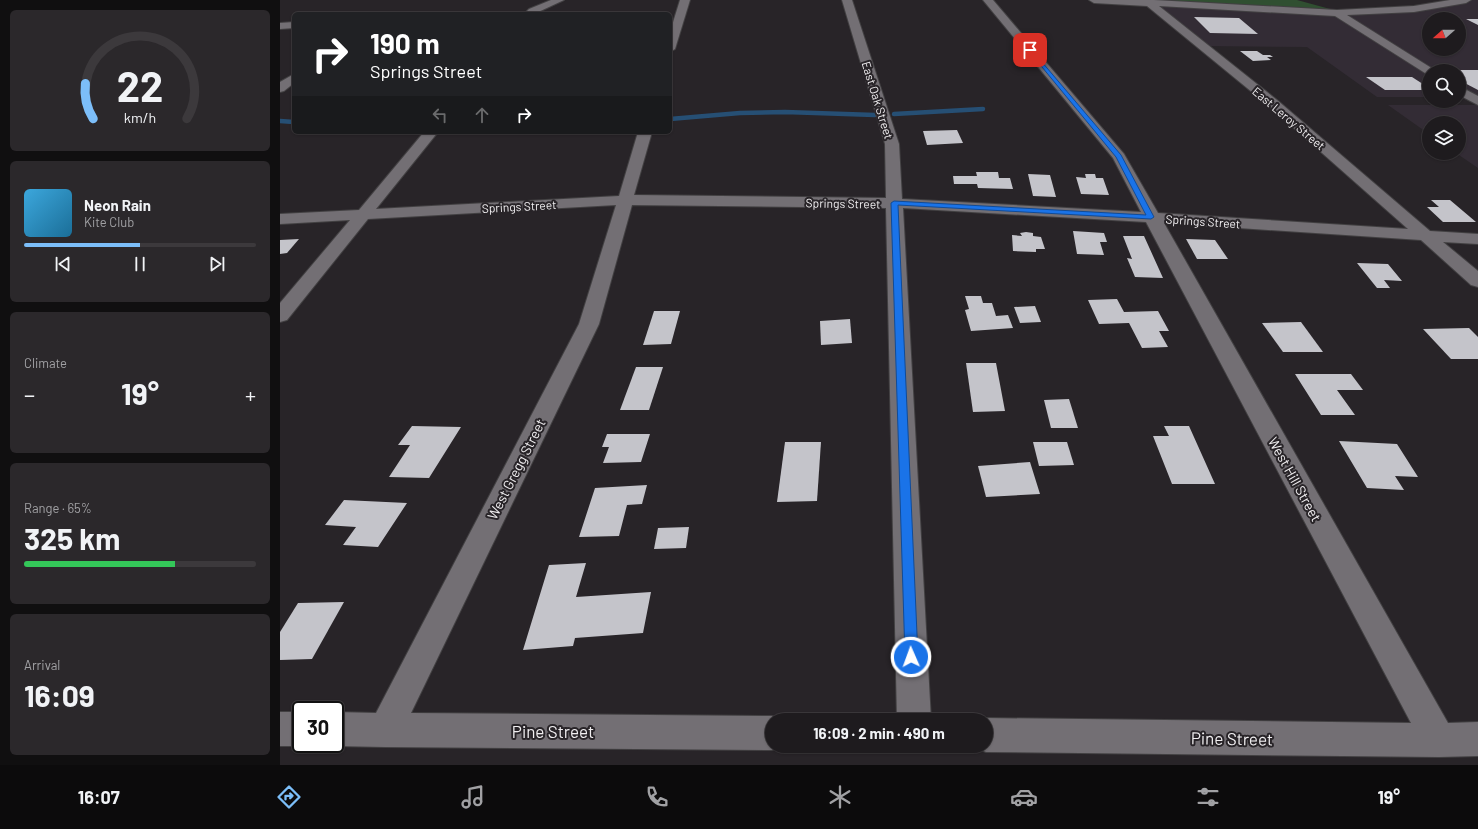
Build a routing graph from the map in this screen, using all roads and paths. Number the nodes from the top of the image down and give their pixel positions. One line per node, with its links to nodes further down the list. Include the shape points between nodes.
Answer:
1 (559, 0): 8 (street)
2 (685, 0): 12 (street)
3 (847, 0): 21 (street, East Oak Street, via 892,144)
4 (988, 0): 23 (street, West Hill Street, via 1119,157)
5 (1094, 0): 7 (street)
6 (1466, 0): 9 (street, via 1414,9)
7 (1149, 1): 9 (street); 25 (street, East Leroy Street, via 1273,103)
8 (531, 12)
9 (1337, 13): 13 (street)
10 (292, 25): 11 (street)
11 (280, 26)
12 (672, 42)
13 (1422, 67)
14 (292, 79): 15 (street)
15 (280, 88)
16 (1466, 94): 17 (street)
17 (1478, 101)
18 (429, 134): 22 (street)
19 (644, 134): 20 (street, West Gregg Street)
20 (624, 200): 21 (street, Springs Street); 22 (street, Springs Street); 33 (street, West Gregg Street, via 589,324)
21 (894, 203): 23 (street, Springs Street); 29 (street, East Oak Street)
22 (364, 214): 24 (street, Springs Street); 28 (street)
23 (1151, 217): 25 (street, Springs Street); 37 (street, West Hill Street)
24 (280, 219)
25 (1427, 236): 26 (street, Springs Street); 27 (street, East Leroy Street)
26 (1478, 239)
27 (1478, 281)
28 (280, 316)
29 (914, 713)
30 (280, 729): 31 (street)
31 (292, 729)
32 (344, 730): 33 (street, Pine Street)
33 (385, 730): 34 (street, Pine Street)
34 (765, 733)
35 (993, 735): 37 (street, Pine Street)
36 (1478, 739): 37 (street, Pine Street)
37 (1439, 740)

